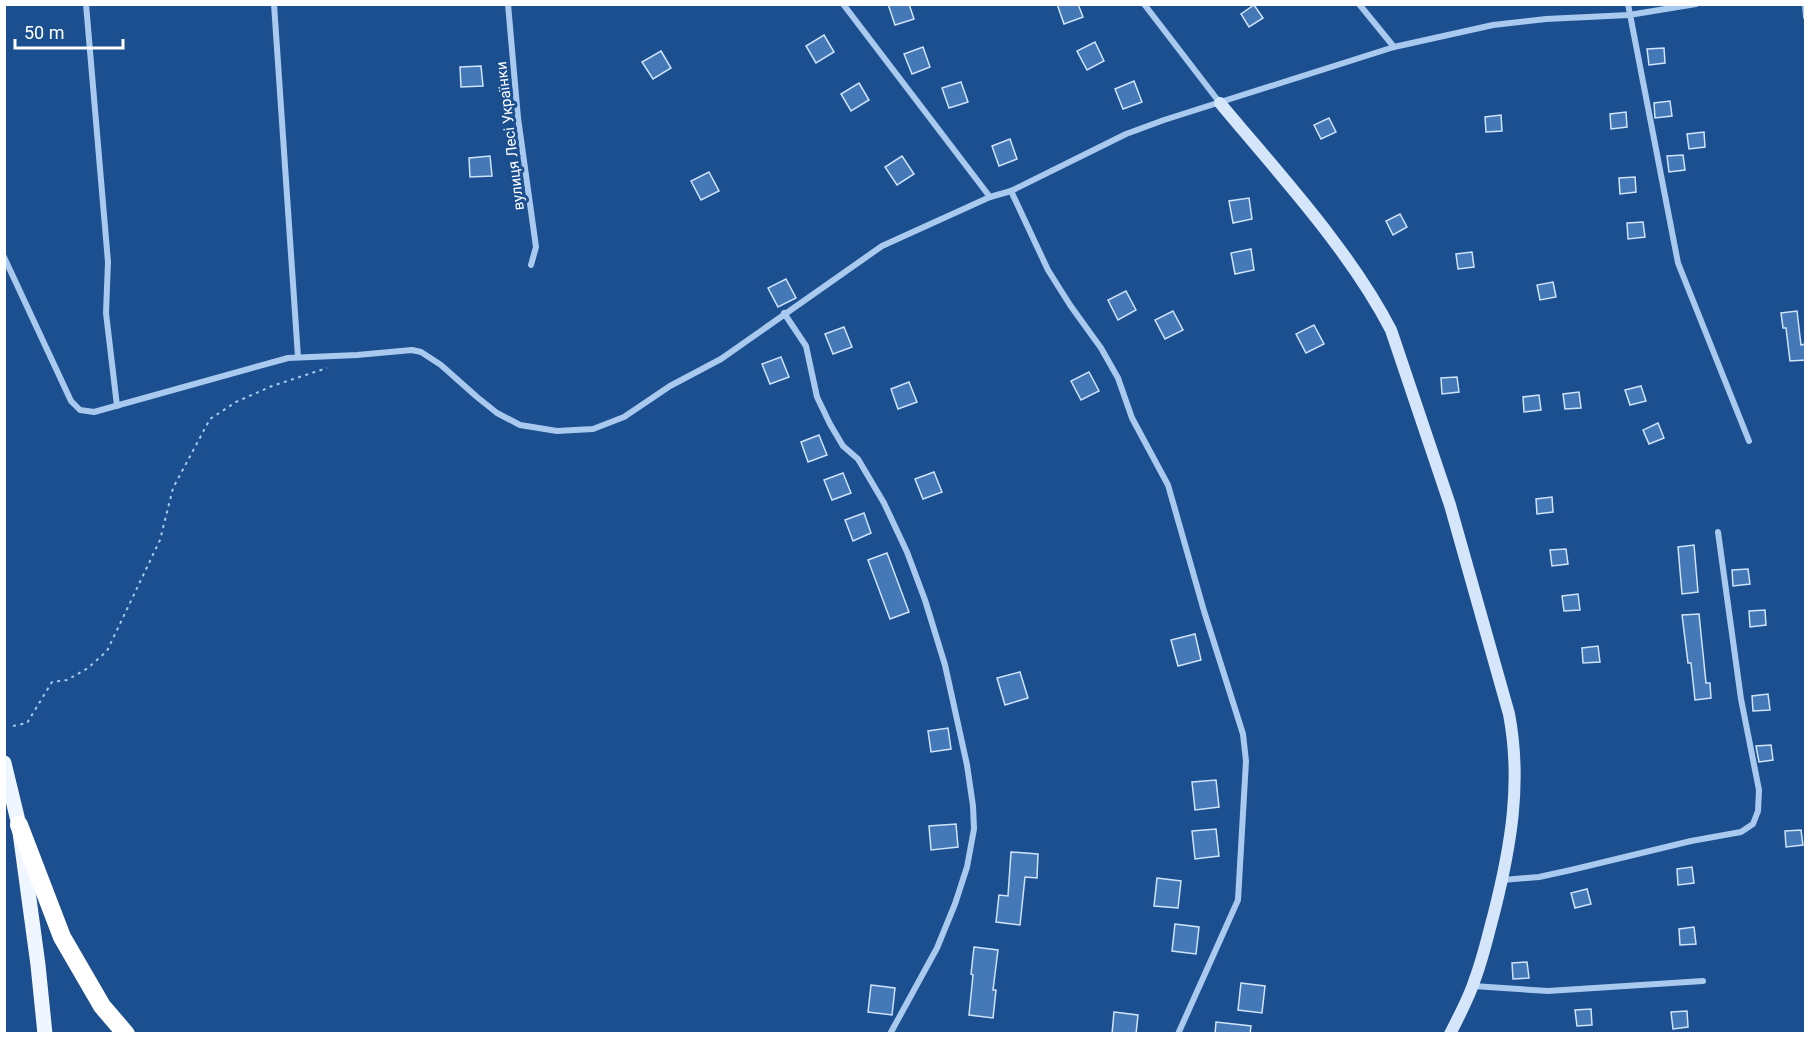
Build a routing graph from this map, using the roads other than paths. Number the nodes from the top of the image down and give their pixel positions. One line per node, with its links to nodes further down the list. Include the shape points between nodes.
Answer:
1 (86, 4): 20 (street, via 108,262 106,313)
2 (274, 4): 19 (street)
3 (508, 4): 17 (street, вулиця Лесі Українки, via 518,118 536,247)
4 (843, 4): 15 (street)
5 (1144, 4): 13 (street)
6 (1359, 4): 12 (street)
7 (1628, 4): 10 (street)
8 (1696, 4): 10 (street)
9 (1805, 4): 11 (street)
10 (1629, 15): 12 (street, via 1493,25); 21 (street, via 1678,263)
11 (1806, 17)
12 (1394, 48): 13 (street)
13 (1220, 103): 14 (street, via 1126,134); 25 (street, via 1359,276 1391,330 1450,505 1509,714 1516,782)
14 (1011, 191): 15 (street); 33 (street, via 1048,270 1118,378 1132,418 1168,485 1243,734 1246,761 1238,900)
15 (990, 197): 18 (street, via 882,246)
16 (4, 257): 20 (street, via 71,401 80,410 94,412)
17 (531, 265)
18 (784, 314): 19 (street, via 721,359 624,417 593,429 557,431 520,425 491,408 421,352); 32 (street, via 806,346 817,397 830,424 843,446 858,459 907,552 945,665 967,765 974,829 967,867 937,948)
19 (298, 357): 20 (street)
20 (117, 406)
21 (1749, 441)
22 (1718, 532): 25 (street, via 1741,699 1759,790 1753,824 1741,832 1571,870)
23 (4, 763): 24 (main road)
24 (20, 825): 26 (main road); 31 (highway, via 62,937 102,1006)
25 (1502, 880): 28 (street)
26 (38, 965): 29 (main road); 30 (main road)
27 (1702, 981): 28 (street, via 1548,991)
28 (1472, 986): 34 (street)
29 (45, 1034)
30 (53, 1034)
31 (126, 1034)
32 (890, 1034)
33 (1178, 1034)
34 (1450, 1034)

